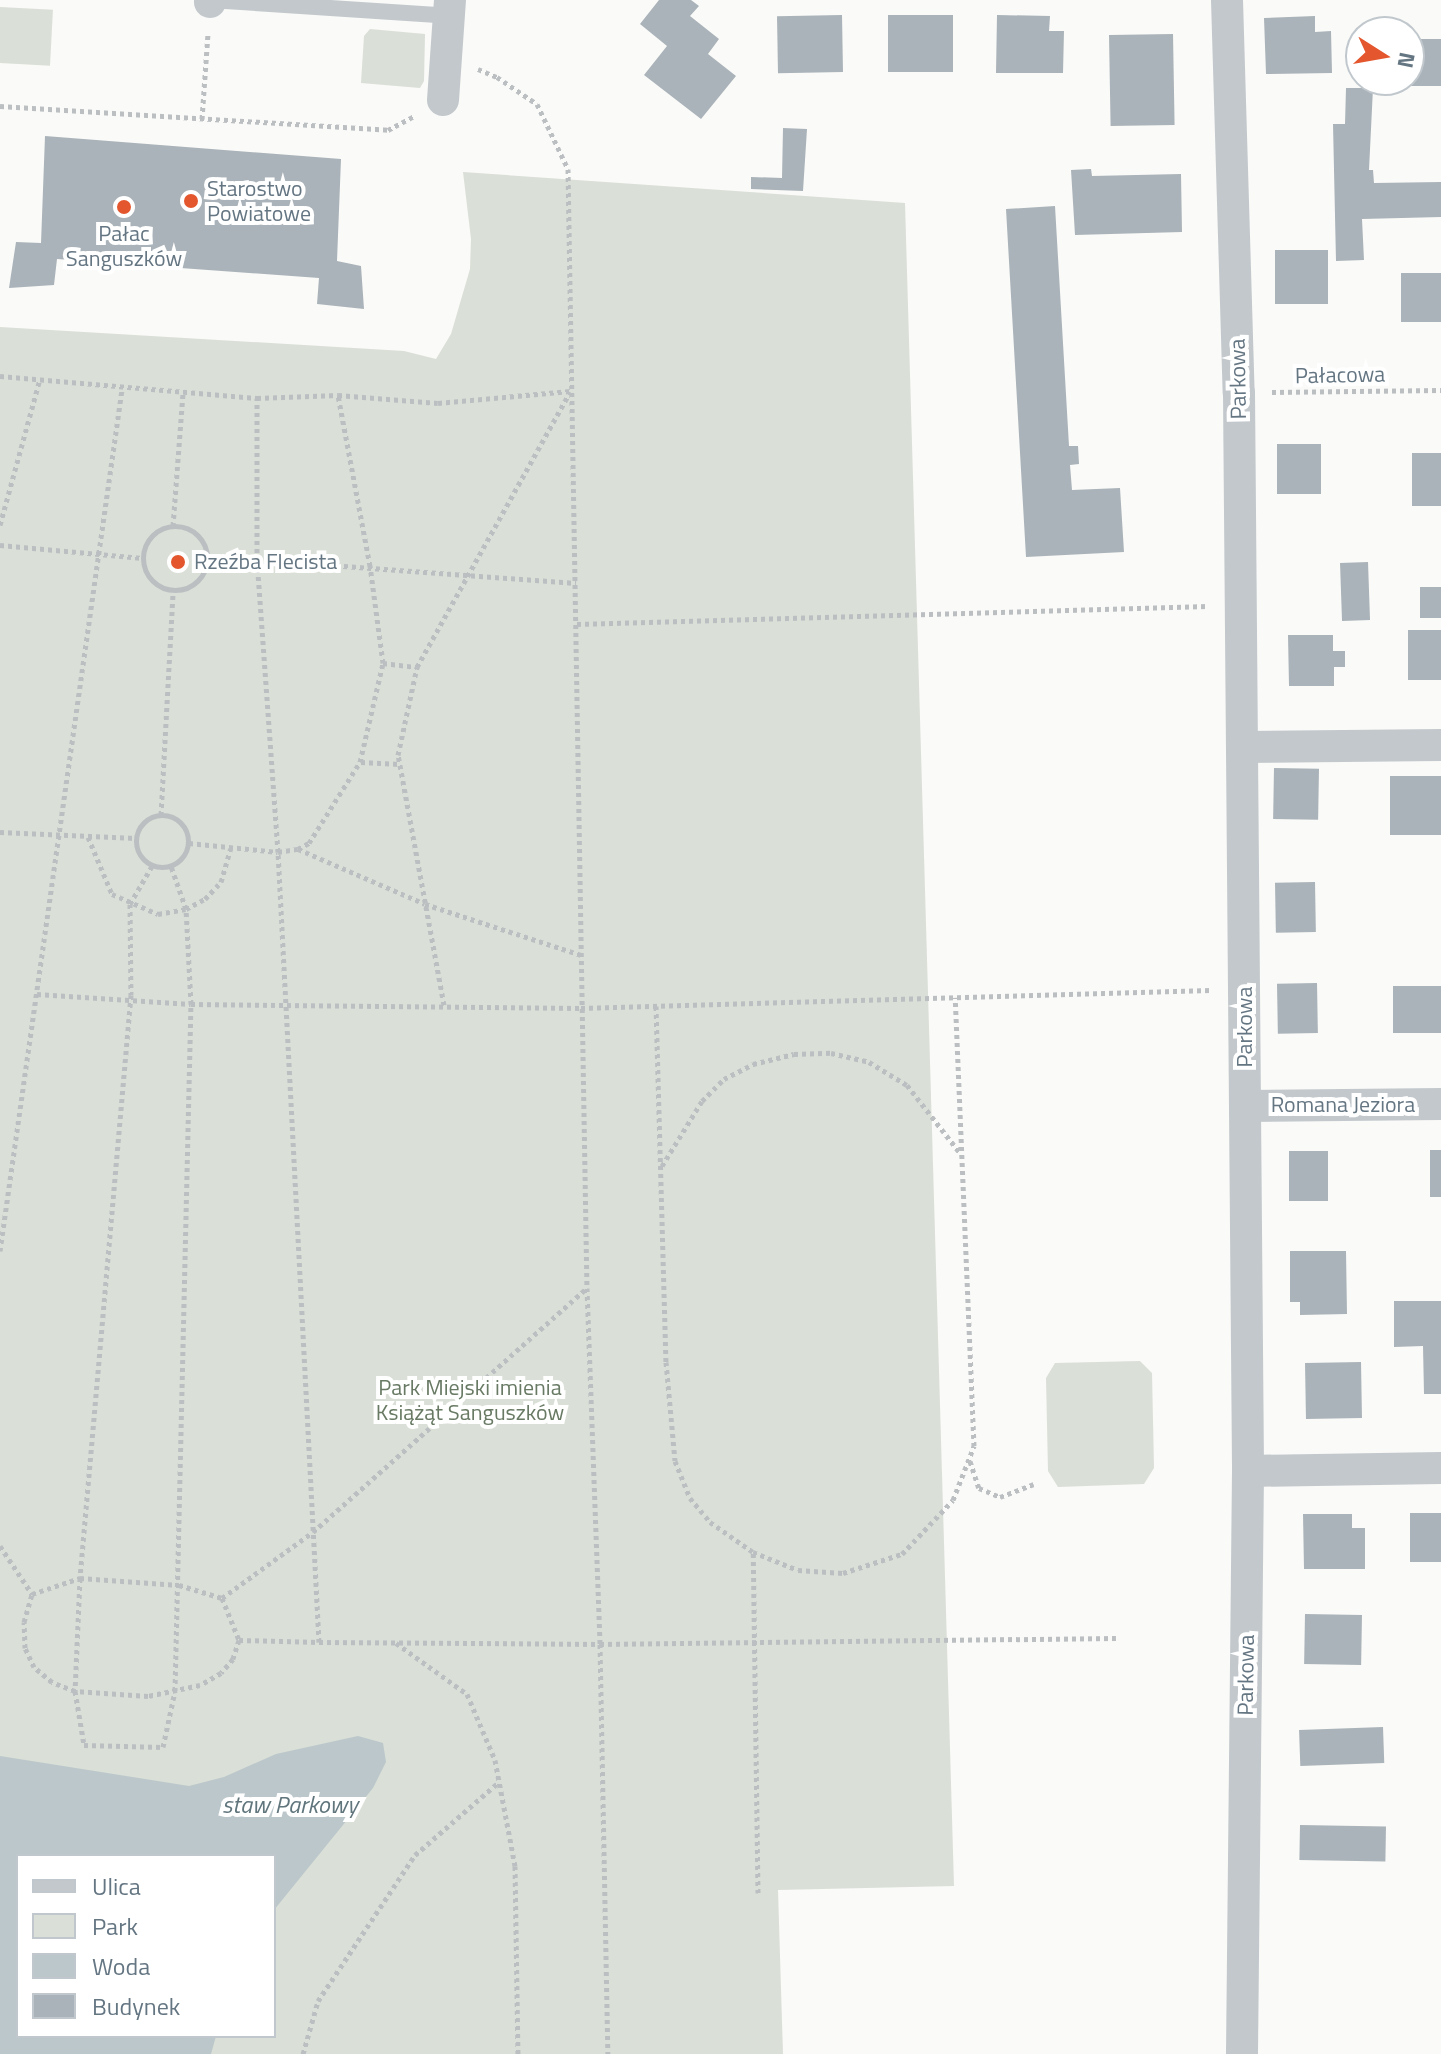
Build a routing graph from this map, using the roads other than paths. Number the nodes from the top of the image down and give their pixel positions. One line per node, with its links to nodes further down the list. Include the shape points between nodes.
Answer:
1 (1227, 0): 6 (street, Parkowa, via 1239,393)
2 (210, 1): 3 (lane)
3 (449, 8): 4 (street)
4 (443, 100)
5 (1441, 745): 6 (street)
6 (1242, 747): 8 (street, Parkowa)
7 (1441, 1104): 8 (street, Romana Jeziora)
8 (1245, 1106): 10 (street, Parkowa)
9 (1441, 1468): 10 (street)
10 (1248, 1471): 11 (street, Parkowa)
11 (1242, 2054)

